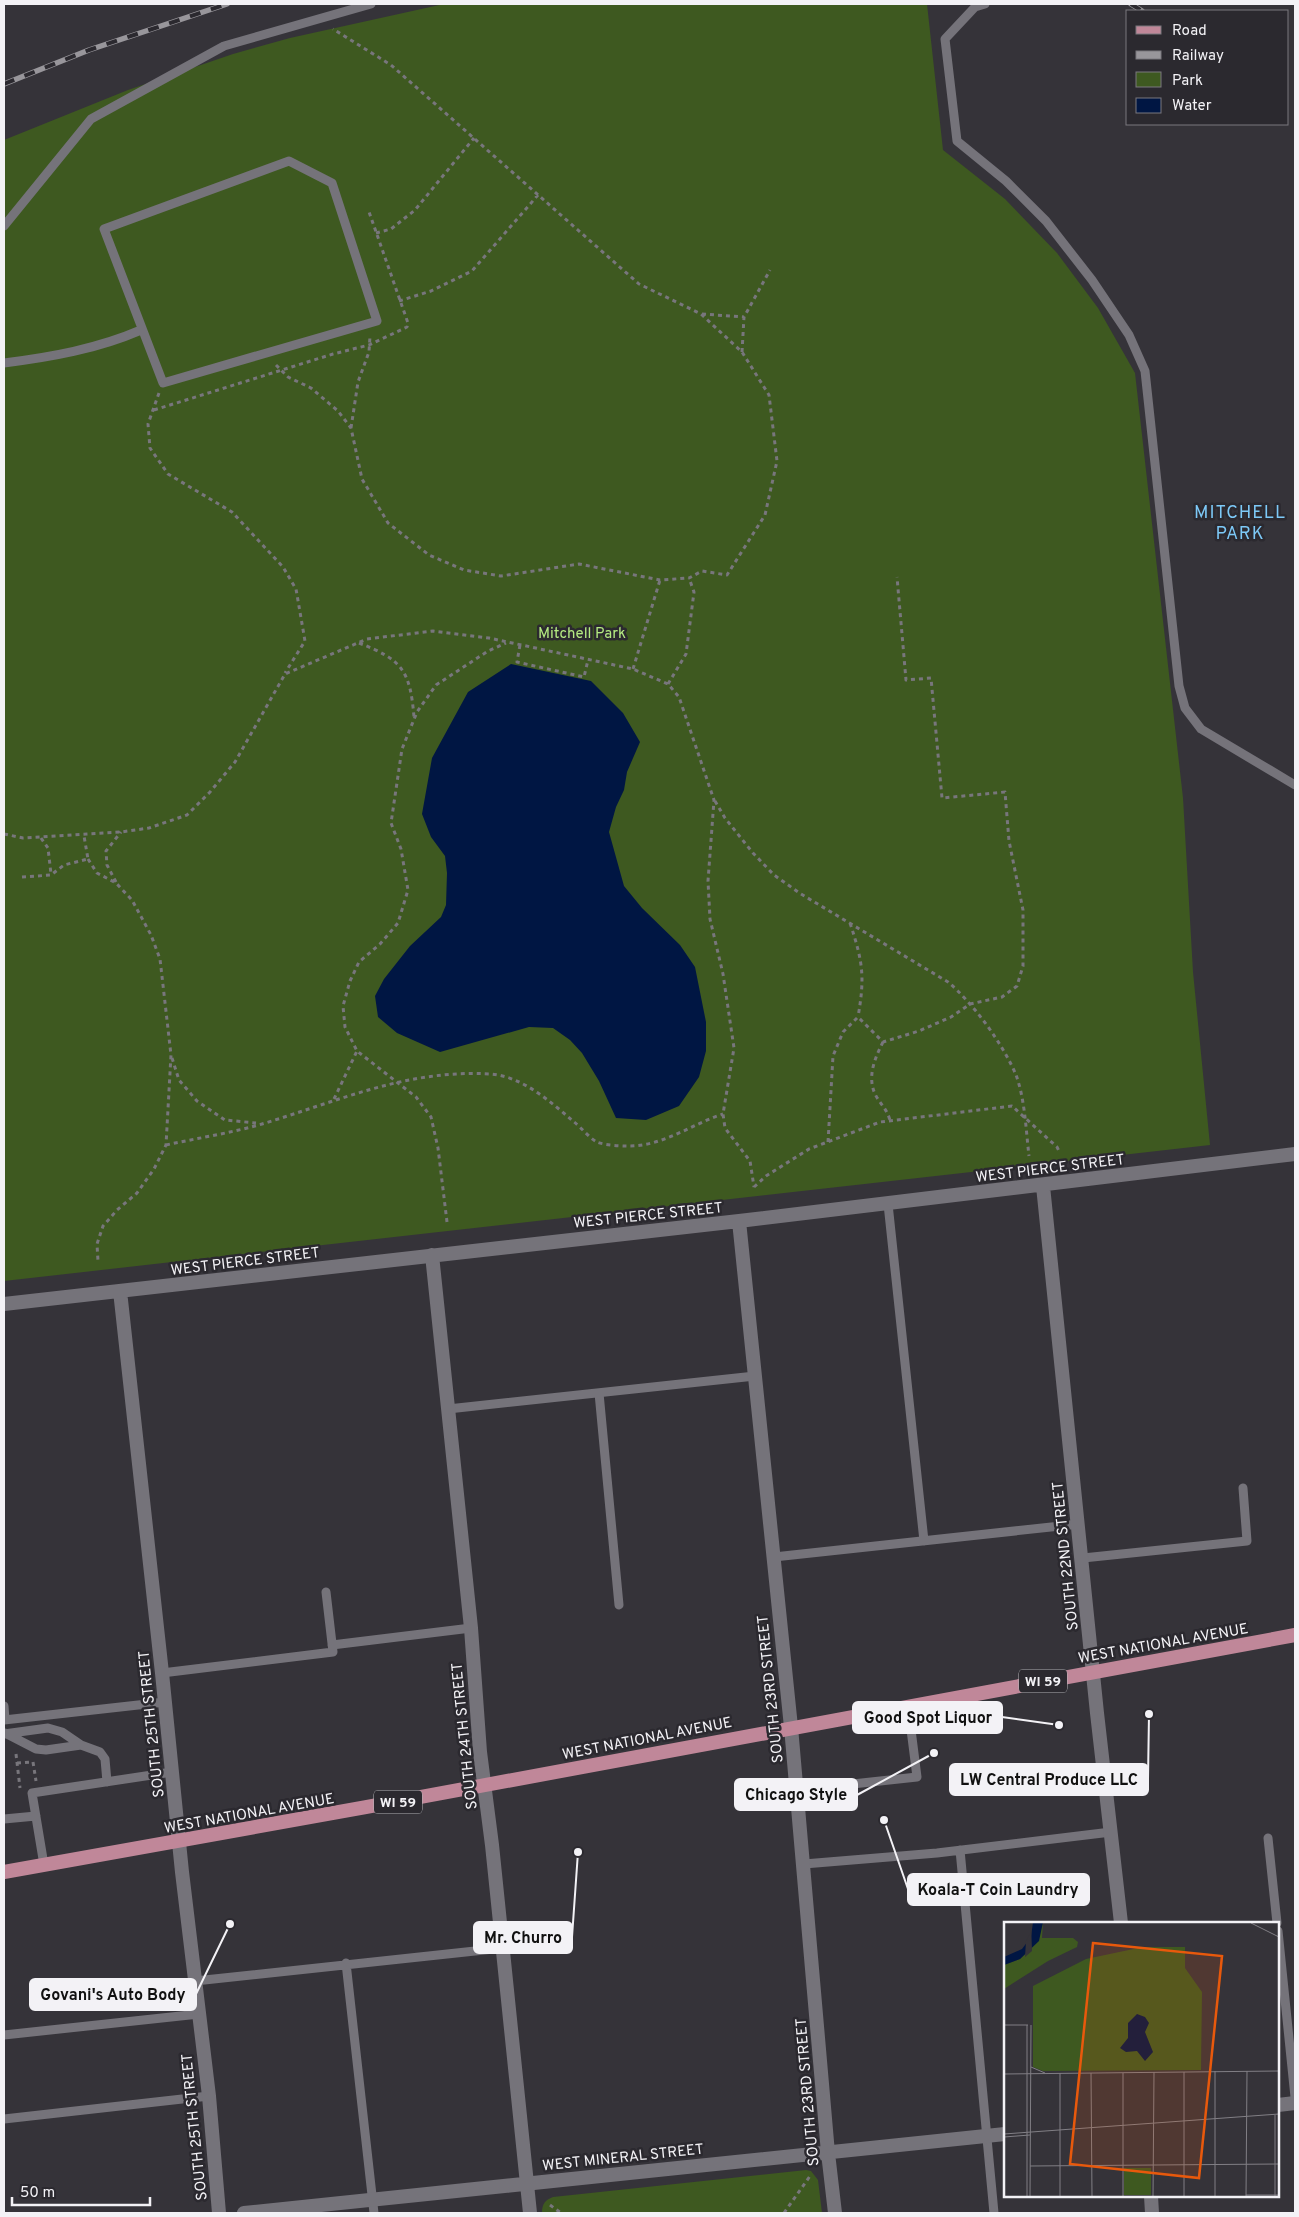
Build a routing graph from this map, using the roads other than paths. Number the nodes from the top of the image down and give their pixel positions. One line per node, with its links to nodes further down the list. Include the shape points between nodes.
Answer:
1 (371, 4): 3 (lane, via 224,46 91,119)
2 (985, 4): 6 (lane, via 975,7 945,39 958,141 1006,181 1046,221 1129,335 1145,371 1179,686 1185,708 1201,729)
3 (4, 226)
4 (141, 330): 4 (lane, via 163,383 377,321 332,183 289,160 104,229); 5 (lane, via 112,343 84,350)
5 (4, 363)
6 (1295, 785)
7 (1295, 1154): 8 (street, WEST PIERCE STREET)
8 (1044, 1186): 9 (street, WEST PIERCE STREET); 18 (street, SOUTH 22ND STREET)
9 (888, 1204): 10 (street, WEST PIERCE STREET); 19 (lane)
10 (739, 1221): 11 (street, WEST PIERCE STREET); 14 (street, SOUTH 23RD STREET)
11 (432, 1256): 12 (street, WEST PIERCE STREET); 16 (street, SOUTH 24TH STREET)
12 (120, 1291): 13 (street, WEST PIERCE STREET); 28 (street, SOUTH 25TH STREET)
13 (4, 1304)
14 (755, 1376): 15 (lane); 20 (street, SOUTH 23RD STREET)
15 (598, 1393): 16 (lane); 23 (lane)
16 (448, 1409): 24 (street, SOUTH 24TH STREET)
17 (1243, 1488): 21 (lane, via 1247,1541)
18 (1079, 1524): 19 (lane); 21 (street, SOUTH 22ND STREET)
19 (924, 1541): 20 (lane)
20 (774, 1557): 33 (street, SOUTH 23RD STREET)
21 (1083, 1558): 27 (street, SOUTH 22ND STREET)
22 (326, 1592): 26 (lane)
23 (619, 1605)
24 (471, 1628): 26 (lane); 38 (street, SOUTH 24TH STREET)
25 (1295, 1635): 27 (main road, WEST NATIONAL AVENUE / WI 59)
26 (332, 1646): 28 (lane, via 333,1652)
27 (1093, 1671): 31 (main road, WEST NATIONAL AVENUE / WI 59); 42 (street, SOUTH 22ND STREET)
28 (162, 1673): 29 (street, SOUTH 25TH STREET)
29 (165, 1702): 32 (lane); 36 (street, SOUTH 25TH STREET)
30 (4, 1706): 32 (lane)
31 (908, 1706): 33 (main road, WEST NATIONAL AVENUE / WI 59); 39 (lane, via 917,1777)
32 (4, 1720)
33 (791, 1727): 38 (main road, WEST NATIONAL AVENUE / WI 59); 39 (street, SOUTH 23RD STREET)
34 (4, 1734): 35 (lane, via 36,1749); 35 (lane, via 48,1728 62,1732)
35 (81, 1745): 37 (lane, via 100,1752 105,1759)
36 (172, 1772): 37 (lane); 44 (street, SOUTH 25TH STREET)
37 (107, 1782): 40 (lane, via 32,1793)
38 (484, 1785): 44 (main road, WEST NATIONAL AVENUE / WI 59); 52 (street, SOUTH 24TH STREET)
39 (797, 1790): 46 (street, SOUTH 23RD STREET)
40 (36, 1816): 41 (lane); 47 (lane)
41 (4, 1819)
42 (1111, 1832): 45 (lane); 49 (street, SOUTH 22ND STREET)
43 (1268, 1838): 50 (lane)
44 (179, 1841): 47 (main road, WEST NATIONAL AVENUE / WI 59); 54 (street, SOUTH 25TH STREET)
45 (960, 1850): 46 (lane); 63 (lane)
46 (804, 1864): 64 (street, SOUTH 23RD STREET)
47 (44, 1865): 48 (main road, WEST NATIONAL AVENUE / WI 59)
48 (4, 1872)
49 (1121, 1922)
50 (1277, 1922)
51 (1279, 1941): 58 (lane)
52 (503, 1948): 53 (lane); 65 (street, SOUTH 24TH STREET)
53 (346, 1963): 54 (lane); 67 (lane)
54 (195, 1980): 55 (street, SOUTH 25TH STREET)
55 (199, 2014): 56 (lane); 57 (street, SOUTH 25TH STREET)
56 (4, 2035)
57 (209, 2096): 61 (lane); 68 (street, SOUTH 25TH STREET)
58 (1295, 2097)
59 (1295, 2103): 60 (street)
60 (1279, 2105)
61 (4, 2119)
62 (1004, 2134): 63 (street, WEST MINERAL STREET)
63 (986, 2136): 64 (street, WEST MINERAL STREET); 73 (lane)
64 (828, 2153): 65 (street, WEST MINERAL STREET); 72 (street, SOUTH 23RD STREET)
65 (526, 2183): 67 (street, WEST MINERAL STREET); 71 (street, SOUTH 24TH STREET)
66 (1150, 2197): 74 (street)
67 (372, 2198): 69 (street, WEST MINERAL STREET); 70 (lane)
68 (219, 2213)
69 (244, 2213)
70 (374, 2213)
71 (530, 2213)
72 (835, 2213)
73 (994, 2213)
74 (1152, 2213)

